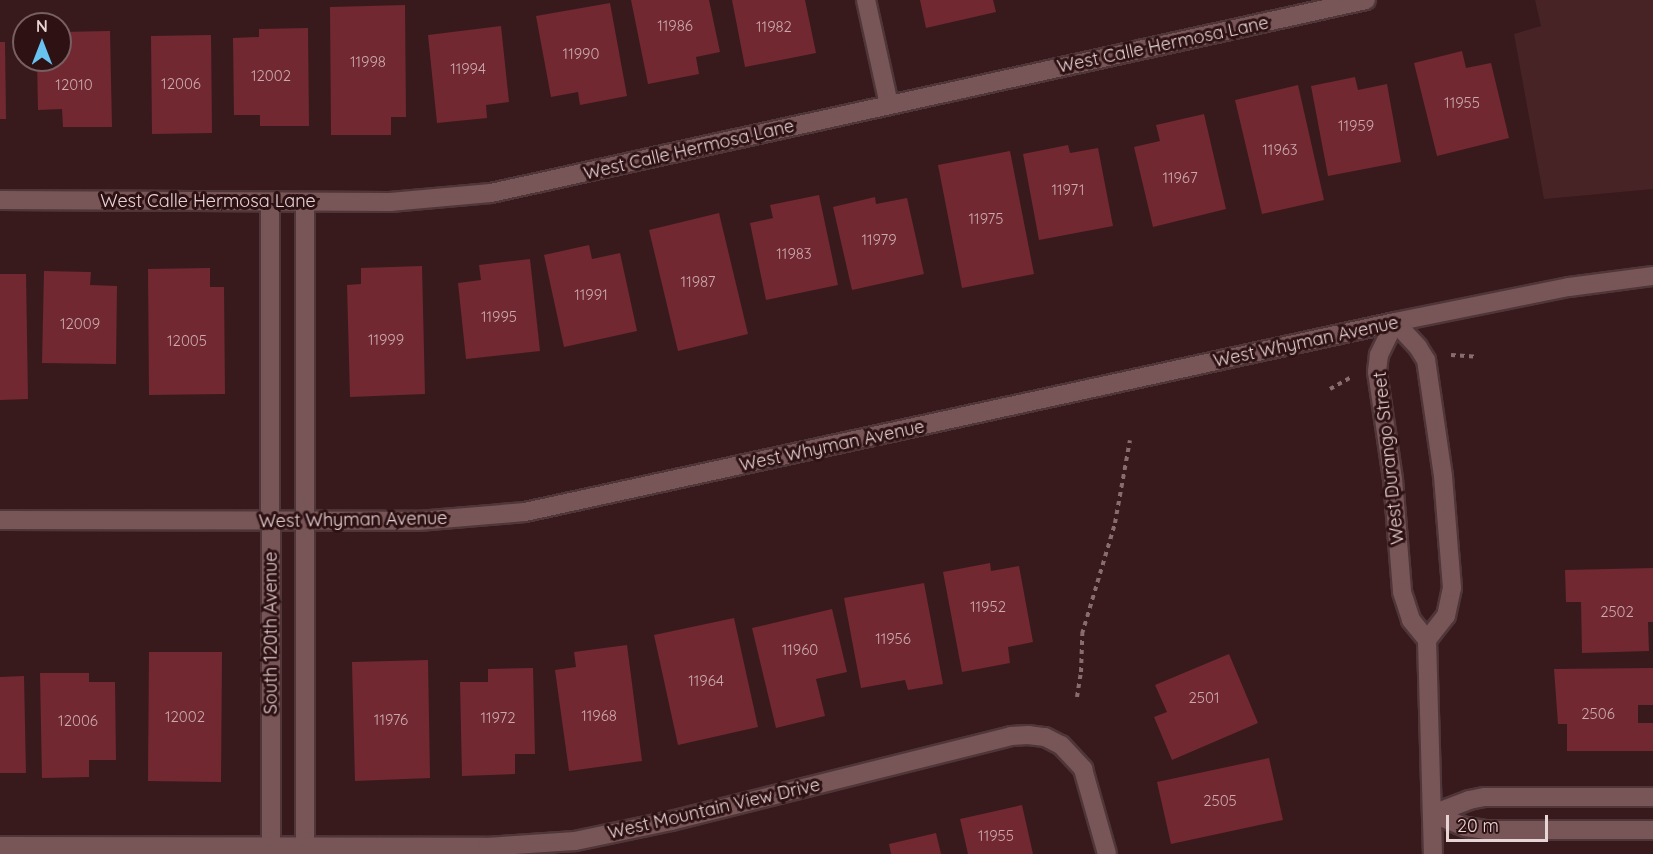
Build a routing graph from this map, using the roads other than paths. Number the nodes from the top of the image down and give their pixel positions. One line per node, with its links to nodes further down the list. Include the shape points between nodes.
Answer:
1 (866, 0): 3 (street)
2 (1366, 0): 3 (street, West Calle Hermosa Lane)
3 (889, 105): 6 (street, West Calle Hermosa Lane, via 491,192 390,202)
4 (0, 200): 5 (street, West Calle Hermosa Lane)
5 (270, 202): 6 (street, West Calle Hermosa Lane); 10 (street, South 120th Avenue)
6 (305, 202): 11 (street, South 120th Avenue)
7 (1653, 276): 8 (street, West Whyman Avenue, via 1569,287)
8 (1395, 322): 11 (street, West Whyman Avenue, via 525,512 418,521); 12 (street, West Durango Street, via 1379,355 1377,372 1394,488 1402,592 1411,620); 12 (street, via 1426,360 1443,476 1452,588 1446,616)
9 (0, 520): 10 (street, West Whyman Avenue)
10 (271, 521): 11 (street, West Whyman Avenue); 17 (street, South 120th Avenue)
11 (306, 521): 18 (street, South 120th Avenue)
12 (1427, 640): 14 (street)
13 (1653, 797): 14 (street, via 1485,797)
14 (1433, 814): 15 (street, via 1485,830); 20 (street)
15 (1653, 830)
16 (0, 846): 17 (street, West Mountain View Drive)
17 (271, 848): 18 (street, West Mountain View Drive)
18 (305, 848): 19 (street, West Mountain View Drive, via 486,847 575,841 671,821 1011,736 1045,737 1061,745 1083,769)
19 (1107, 854)
20 (1433, 854)

